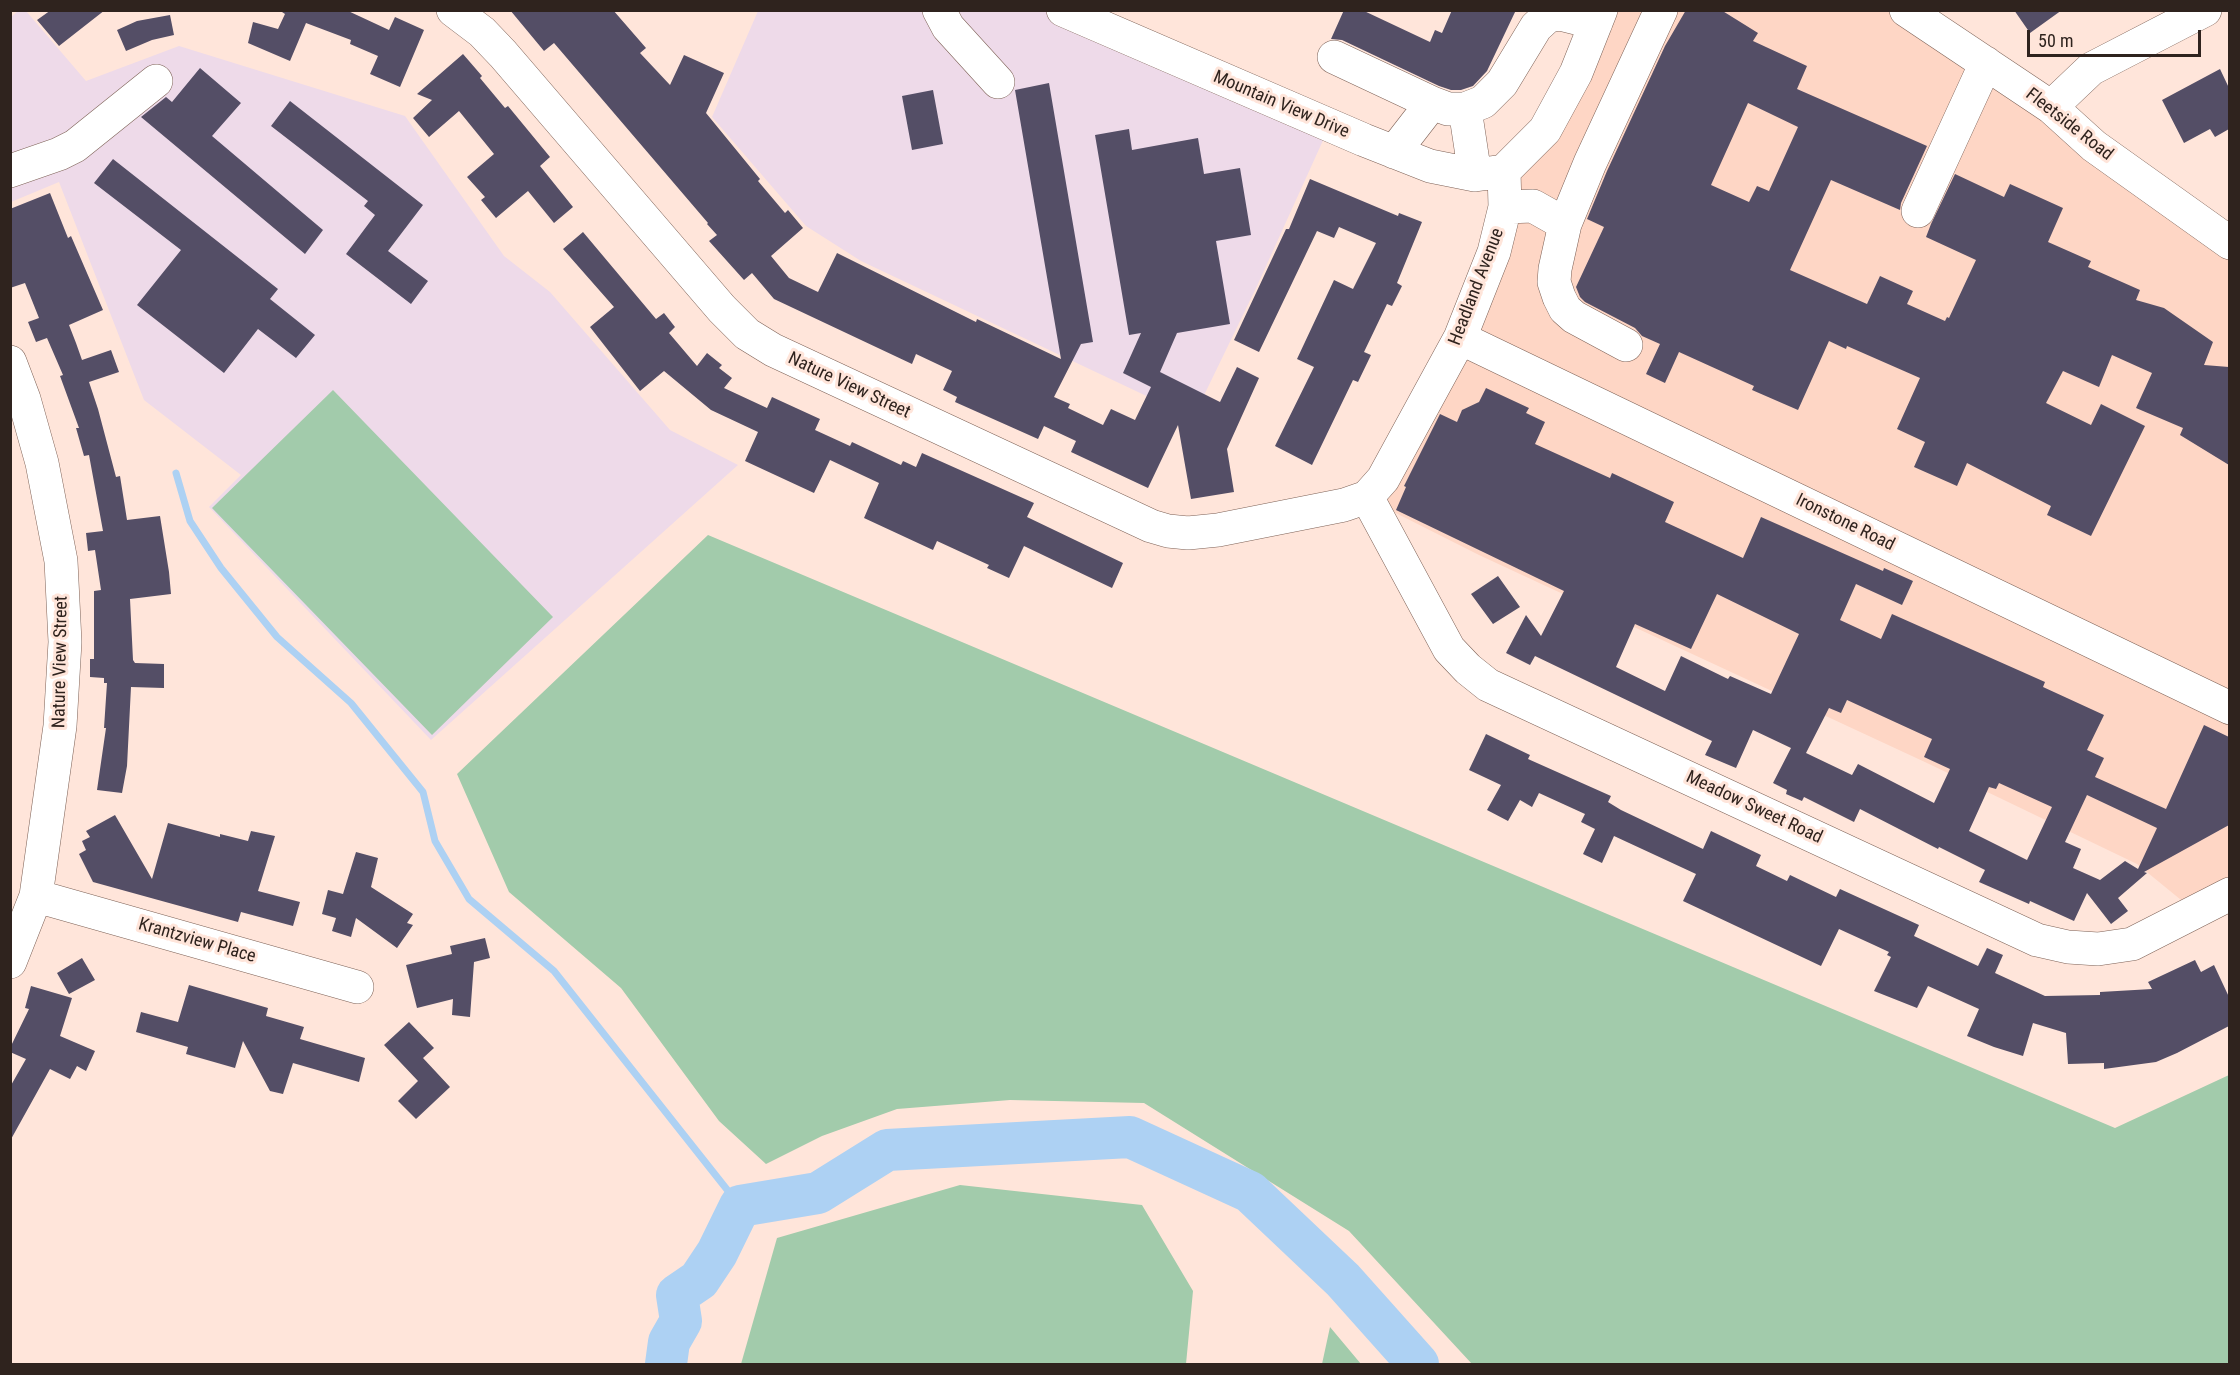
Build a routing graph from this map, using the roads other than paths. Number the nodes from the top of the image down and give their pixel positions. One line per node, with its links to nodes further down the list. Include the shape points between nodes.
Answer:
1 (453, 10): 25 (street, Nature View Street, via 503,54 734,322 773,350 1168,531 1218,530)
2 (939, 10): 11 (street, via 948,27)
3 (1064, 10): 15 (street, Mountain View Drive)
4 (1660, 10): 20 (street)
5 (1906, 10): 9 (street, Fleetside Road)
6 (2205, 10): 13 (street, via 2091,69)
7 (1599, 17): 14 (street, via 1548,16 1536,27 1502,83 1483,102); 17 (street, via 1576,73 1545,130)
8 (1334, 57): 12 (street)
9 (1986, 63): 13 (street, Fleetside Road); 19 (street)
10 (156, 81): 16 (street, via 75,146)
11 (998, 82)
12 (1432, 102): 14 (street, via 1448,109); 15 (street)
13 (2050, 107): 21 (street, Fleetside Road, via 2094,146)
14 (1465, 109): 17 (street, Headland Avenue)
15 (1394, 152): 17 (street, Mountain View Drive, via 1430,166)
16 (10, 171)
17 (1489, 173): 18 (street, Headland Avenue)
18 (1505, 207): 20 (street, via 1533,206); 22 (street, Headland Avenue, via 1494,252)
19 (1918, 211)
20 (1565, 224): 23 (street, via 1555,269 1558,297 1574,317)
21 (2229, 243)
22 (1460, 338): 25 (street, Headland Avenue, via 1383,479); 26 (street, Ironstone Road)
23 (1626, 345)
24 (10, 362): 28 (street, Nature View Street, via 42,463 61,561 65,642 60,726)
25 (1367, 497): 27 (street, Meadow Sweet Road, via 1449,649 1488,685 2037,940 2098,949 2132,944)
26 (2229, 708)
27 (2229, 894)
28 (36, 896): 29 (street, Nature View Street); 30 (street, Krantzview Place)
29 (10, 962)
30 (357, 987)

